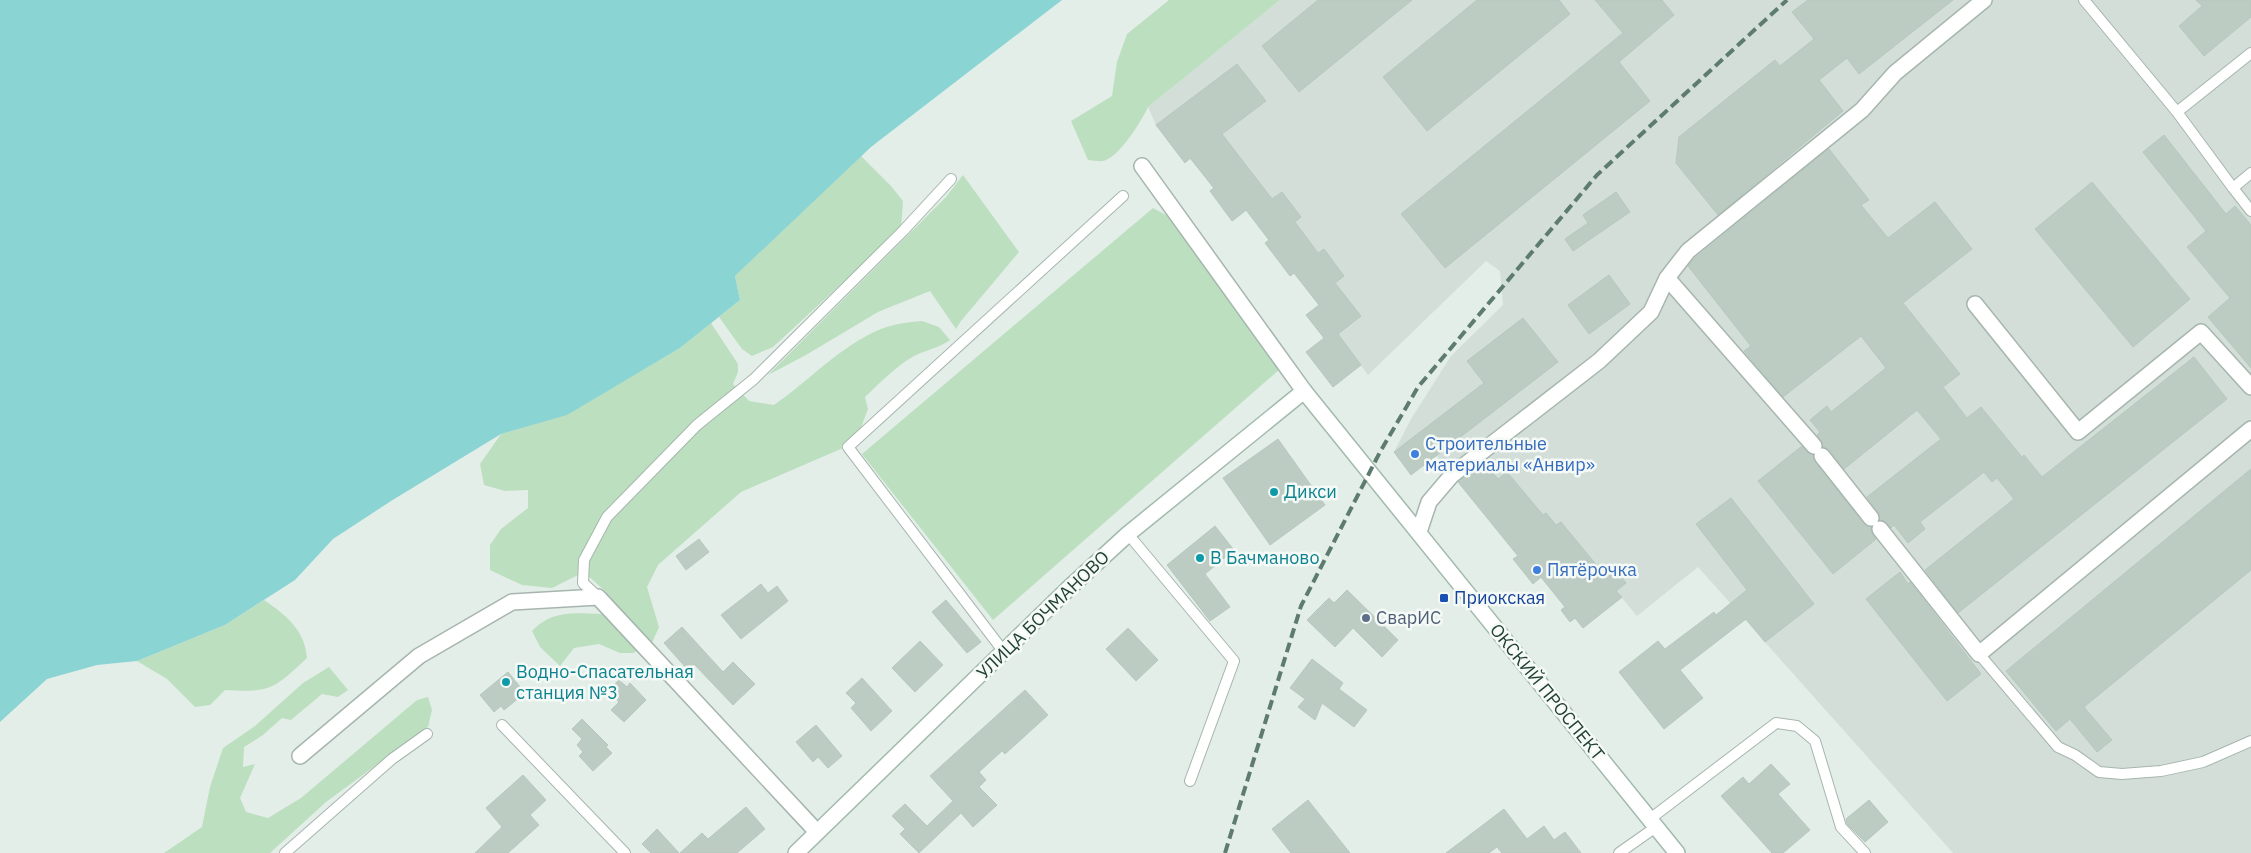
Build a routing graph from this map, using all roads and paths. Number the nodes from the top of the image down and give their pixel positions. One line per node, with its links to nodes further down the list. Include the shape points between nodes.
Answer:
1 (1984, 0): 11 (street, via 1895,73 1862,110 1688,251)
2 (2084, 0): 4 (lane)
3 (2251, 52): 4 (lane)
4 (2178, 112): 8 (lane)
5 (1142, 166): 14 (street, ОКСКИЙ ПРОСПЕКТ)
6 (2251, 173): 8 (lane)
7 (951, 179): 18 (lane, via 754,379 697,425 607,517 584,560 583,583)
8 (2233, 188): 10 (lane)
9 (1123, 196): 19 (lane, via 848,447)
10 (2251, 211)
11 (1667, 278): 16 (street, via 1651,312 1599,361 1452,474 1429,502); 20 (street, via 1818,451)
12 (1975, 304): 13 (street, via 2078,432 2202,332)
13 (2251, 387)
14 (1304, 391): 16 (street, ОКСКИЙ ПРОСПЕКТ); 17 (street, УЛИЦА БОЧМАНОВО)
15 (2251, 430): 20 (street)
16 (1419, 532): 26 (street, ОКСКИЙ ПРОСПЕКТ)
17 (1128, 534): 19 (street, УЛИЦА БОЧМАНОВО); 25 (lane, via 1234,661)
18 (598, 597): 24 (street, via 512,602 419,656); 27 (street)
19 (1004, 652): 27 (street, УЛИЦА БОЧМАНОВО)
20 (1979, 654): 23 (lane, via 2058,747 2099,772 2162,771 2203,762)
21 (502, 725): 30 (lane)
22 (427, 734): 29 (lane, via 392,759)
23 (2251, 741)
24 (300, 756)
25 (1190, 781)
26 (1653, 823): 31 (lane); 32 (street, ОКСКИЙ ПРОСПЕКТ); 33 (lane, via 1776,723 1797,726 1815,741 1841,827)
27 (817, 832): 28 (street, УЛИЦА БОЧМАНОВО)
28 (799, 852)
29 (285, 853)
30 (625, 853)
31 (1619, 853)
32 (1677, 853)
33 (1865, 853)

